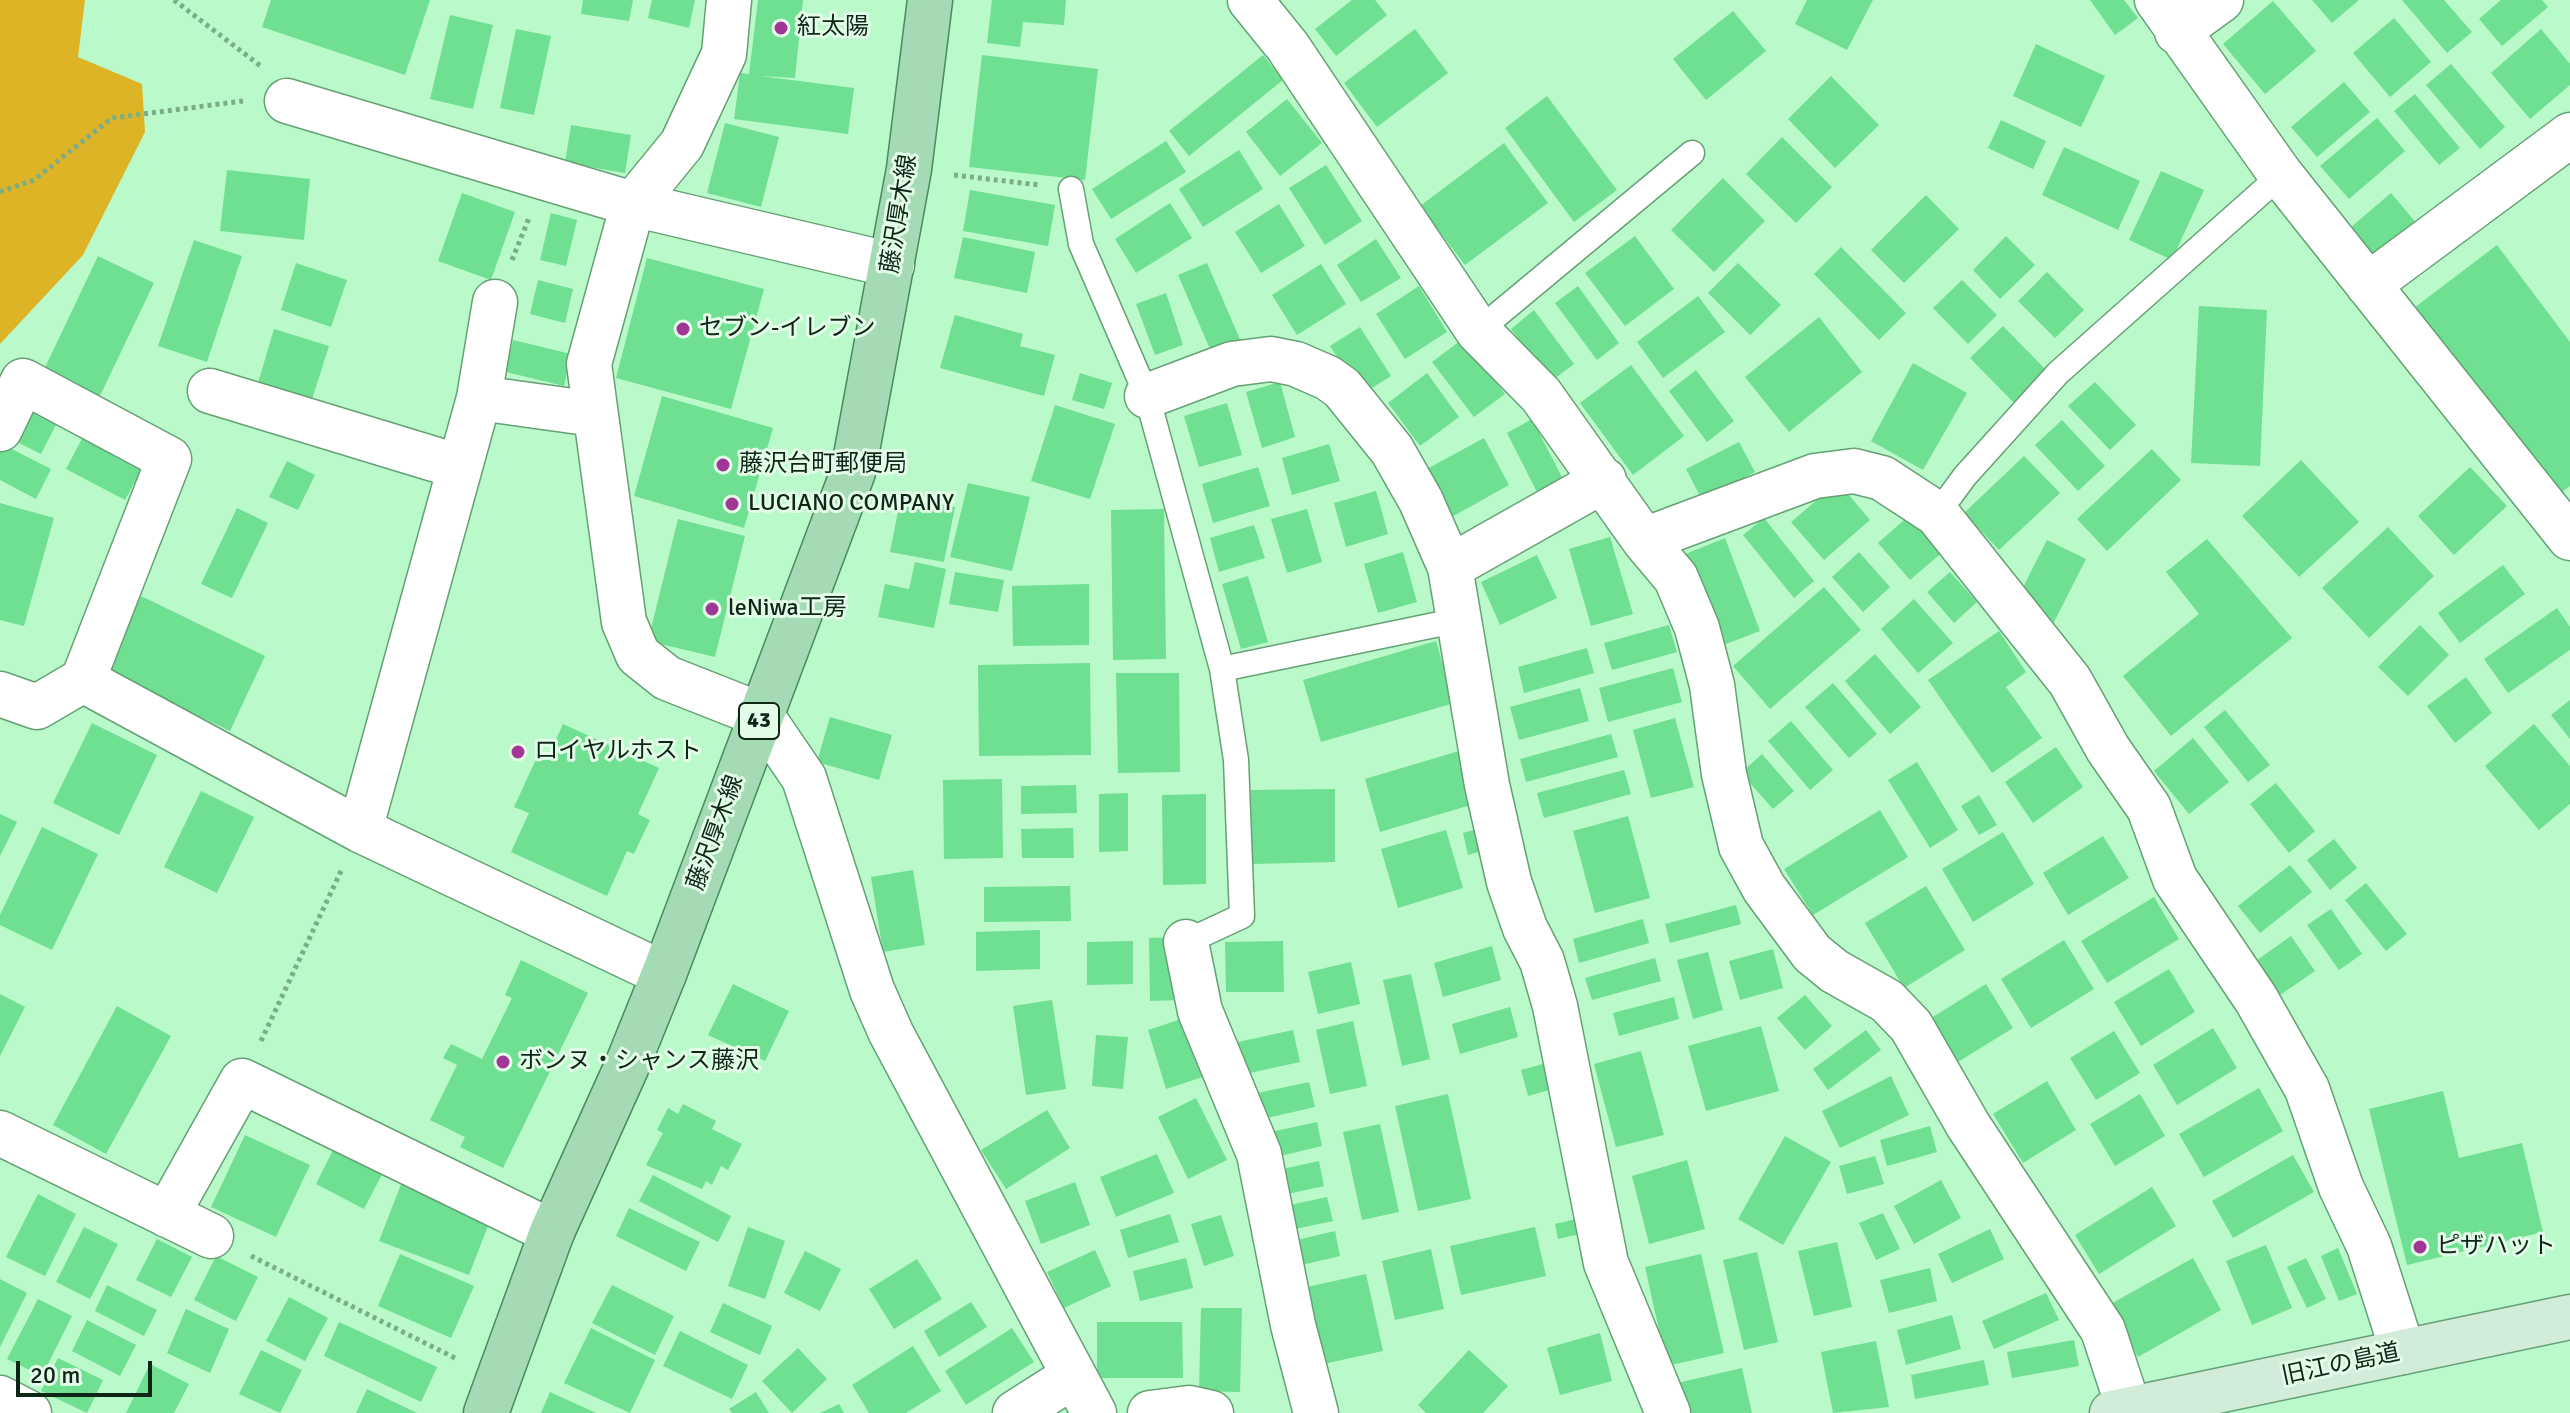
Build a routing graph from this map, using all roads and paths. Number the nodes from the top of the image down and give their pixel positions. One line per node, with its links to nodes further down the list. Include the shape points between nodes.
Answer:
1 (174, 0): 7 (path)
2 (729, 0): 15 (street, via 724,54 682,144)
3 (930, 0): 10 (main road, 藤沢厚木線 / 43)
4 (1250, 0): 19 (street, via 1288,47)
5 (2221, 0): 6 (street)
6 (2167, 16): 11 (street)
7 (279, 87): 12 (street); 14 (path, via 277,97 112,118 34,180)
8 (2570, 135): 17 (street)
9 (1692, 153): 19 (lane)
10 (909, 169): 13 (path); 16 (main road, 藤沢厚木線 / 43)
11 (2281, 175): 17 (street); 27 (lane, via 2058,373)
12 (545, 177): 15 (street); 18 (path)
13 (1071, 189): 21 (lane, via 1081,244)
14 (0, 192)
15 (633, 204): 16 (street); 23 (street, via 589,364)
16 (892, 265): 35 (main road, 藤沢厚木線 / 43, via 853,472)
17 (2368, 285): 28 (street)
18 (495, 302): 22 (street)
19 (1478, 331): 26 (street, via 1541,395)
20 (210, 391): 25 (street)
21 (1147, 396): 30 (street, via 1232,364 1271,359 1328,378 1392,450); 32 (lane)
22 (479, 398): 23 (street); 25 (street)
23 (594, 414): 35 (street, via 624,622 638,655 667,678)
24 (0, 429): 33 (street, via 23,381 169,459)
25 (460, 467): 36 (street)
26 (1604, 480): 29 (street); 30 (street)
27 (1937, 514): 29 (street, via 1882,478 1854,471 1815,476); 45 (street, via 2070,681 2149,808 2175,879 2256,999 2307,1089 2341,1187 2369,1246)
28 (2570, 538)
29 (1644, 540): 49 (street, via 1676,578 1697,628 1741,846 1764,888 1812,953 1887,1001 1911,1026 1999,1174 2103,1330)
30 (1450, 567): 31 (street)
31 (1459, 620): 32 (lane); 56 (street, via 1509,882 1555,1006 1606,1263)
32 (1222, 669): 37 (lane, via 1236,760 1242,916)
33 (83, 680): 34 (street, via 37,707); 36 (street)
34 (0, 694)
35 (761, 715): 38 (main road, 藤沢厚木線 / 43); 46 (street, via 804,778 872,990 891,1033)
36 (360, 830): 38 (street); 39 (path)
37 (1186, 942): 55 (street, via 1200,1011 1259,1154)
38 (664, 974): 42 (main road, 藤沢厚木線 / 43)
39 (242, 1081): 41 (street); 42 (street)
40 (0, 1133): 41 (street)
41 (167, 1215): 43 (street)
42 (552, 1232): 47 (main road, 藤沢厚木線 / 43)
43 (211, 1236): 47 (path)
44 (2570, 1317): 45 (street, 旧江の島道)
45 (2403, 1352): 49 (street, 旧江の島道)
46 (1073, 1376): 51 (street); 52 (street)
47 (493, 1397)
48 (0, 1398): 50 (street)
49 (2120, 1411)
50 (29, 1413)
51 (1015, 1413)
52 (1094, 1413)
53 (1150, 1413): 54 (street, via 1189,1408)
54 (1211, 1413)
55 (1316, 1413)
56 (1668, 1413)

